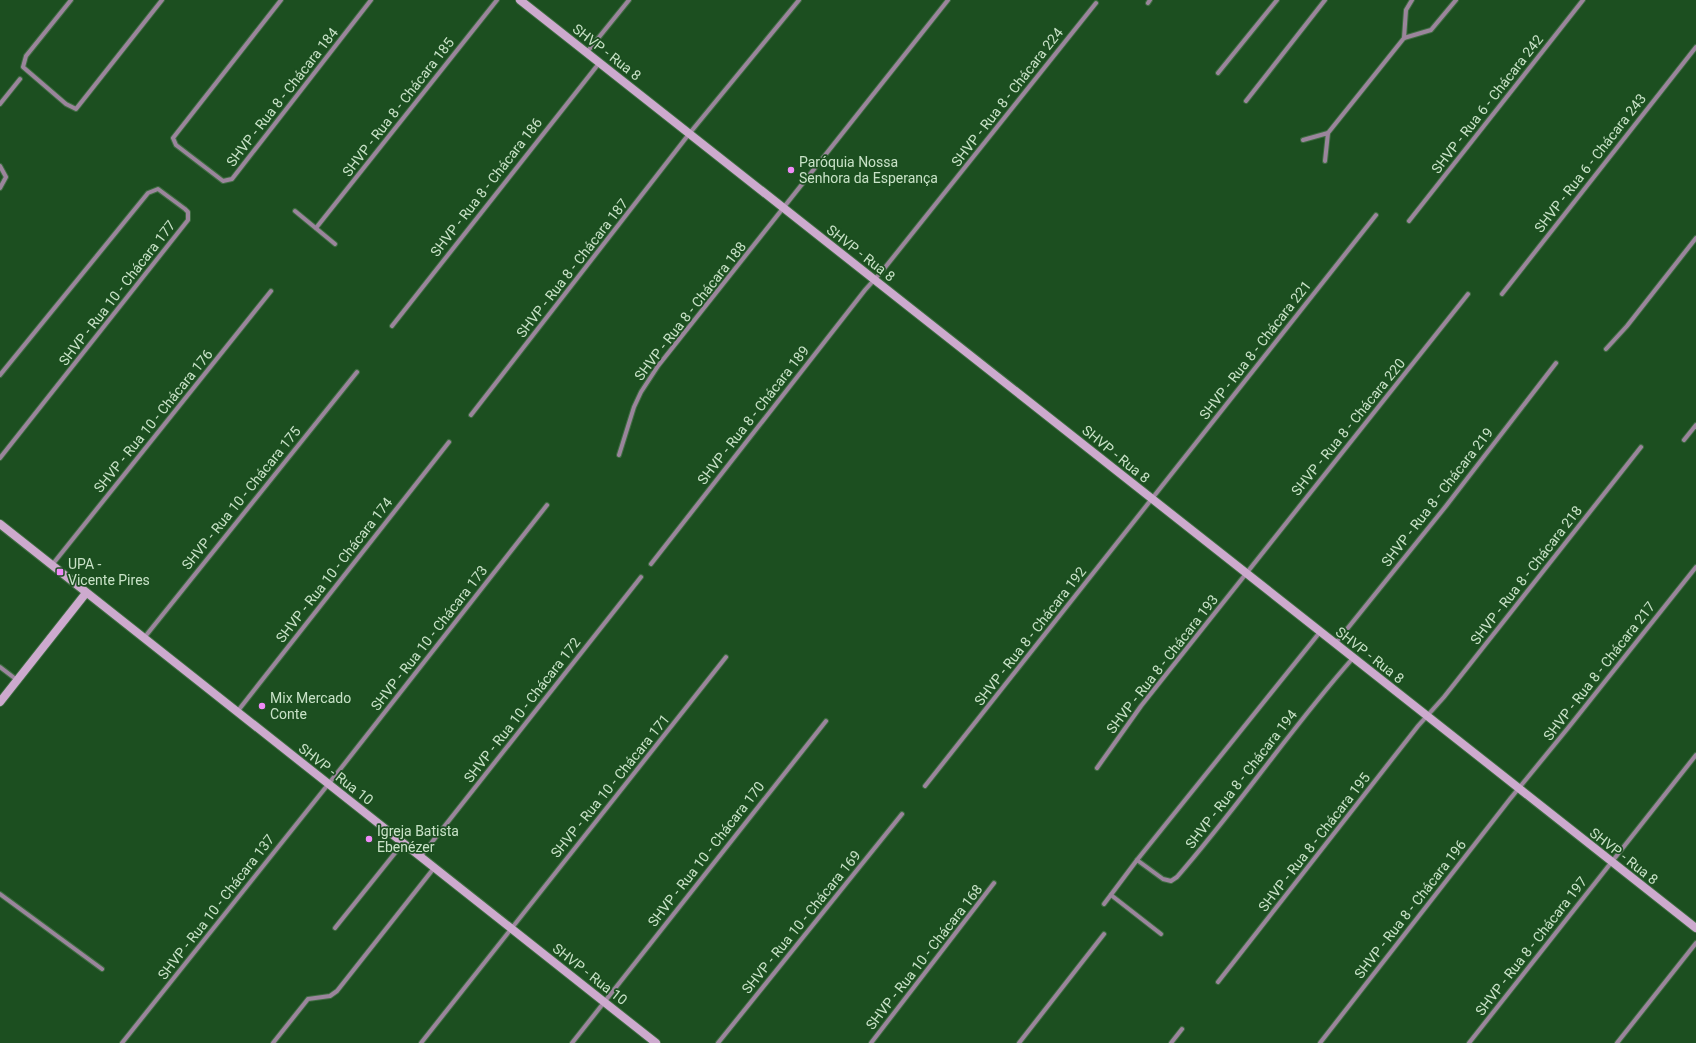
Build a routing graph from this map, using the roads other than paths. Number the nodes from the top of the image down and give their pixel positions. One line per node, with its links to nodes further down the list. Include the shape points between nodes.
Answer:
1 (71, 0): 2 (street, via 26,56 23,67 66,104 76,109)
2 (162, 0)
3 (281, 0): 4 (street, SHVP - Rua 8 - Chácara 184, via 173,138 176,145 223,181 232,179)
4 (371, 0)
5 (498, 0): 34 (street, SHVP - Rua 8 - Chácara 185)
6 (520, 0): 18 (street, SHVP - Rua 8)
7 (628, 0): 18 (street)
8 (799, 0): 25 (street, SHVP - Rua 8 - Chácara 187)
9 (948, 0): 30 (street, SHVP - Rua 8 - Chácara 188)
10 (1277, 0): 20 (street)
11 (1325, 0): 22 (street)
12 (1412, 0): 16 (street, via 1406,10)
13 (1456, 0): 16 (street, via 1431,30)
14 (1583, 0): 33 (street, SHVP - Rua 6 - Chácara 242)
15 (1096, 3): 37 (street, SHVP - Rua 8 - Chácara 224)
16 (1404, 38): 24 (street)
17 (1696, 47): 40 (street, SHVP - Rua 6 - Chácara 243)
18 (587, 52): 19 (street, SHVP - Rua 8)
19 (600, 62): 25 (street, SHVP - Rua 8); 41 (street, SHVP - Rua 8 - Chácara 186)
20 (1218, 73)
21 (20, 79): 23 (street)
22 (1246, 101)
23 (0, 104)
24 (1328, 133): 26 (street); 27 (street)
25 (689, 134): 30 (street, SHVP - Rua 8); 46 (street, SHVP - Rua 8 - Chácara 187)
26 (1303, 140)
27 (1325, 161)
28 (0, 166): 29 (street, via 6,177)
29 (0, 188)
30 (784, 210): 37 (street, SHVP - Rua 8); 51 (street, SHVP - Rua 8 - Chácara 188, via 654,372 634,407)
31 (295, 211): 34 (street)
32 (1376, 215): 53 (street, SHVP - Rua 8 - Chácara 221)
33 (1409, 221)
34 (316, 228): 36 (street)
35 (1696, 238): 42 (street)
36 (335, 244)
37 (874, 280): 53 (street, SHVP - Rua 8); 56 (street, SHVP - Rua 8 - Chácara 189)
38 (271, 291): 57 (street, SHVP - Rua 10 - Chácara 176)
39 (1468, 294): 59 (street, SHVP - Rua 8 - Chácara 220)
40 (1502, 294)
41 (392, 326)
42 (1606, 349)
43 (1556, 363): 64 (street, SHVP - Rua 8 - Chácara 219)
44 (357, 372): 63 (street, SHVP - Rua 10 - Chácara 175)
45 (0, 375): 52 (street, SHVP - Rua 10 - Chácara 177, via 148,193 158,189 188,212 188,220)
46 (471, 415)
47 (1696, 425): 48 (street)
48 (1684, 440)
49 (449, 442): 70 (street, SHVP - Rua 10 - Chácara 174)
50 (1642, 447): 71 (street, SHVP - Rua 8 - Chácara 218)
51 (619, 455)
52 (0, 458)
53 (1151, 498): 59 (street, SHVP - Rua 8); 76 (street, SHVP - Rua 8 - Chácara 192)
54 (546, 505): 75 (street, SHVP - Rua 10 - Chácara 173)
55 (0, 524): 57 (street, SHVP - Rua 10)
56 (651, 564)
57 (52, 565): 61 (street, SHVP - Rua 10)
58 (1696, 567): 77 (street, SHVP - Rua 8 - Chácara 217)
59 (1245, 574): 62 (street, SHVP - Rua 8); 74 (street, SHVP - Rua 8 - Chácara 193, via 1141,706)
60 (641, 577): 80 (street, SHVP - Rua 10 - Chácara 172)
61 (86, 593): 63 (street, SHVP - Rua 10); 68 (street)
62 (1320, 632): 64 (street, SHVP - Rua 8); 81 (street, SHVP - Rua 8 - Chácara 194)
63 (144, 639): 70 (street, SHVP - Rua 10)
64 (1335, 644): 66 (street, SHVP - Rua 8)
65 (726, 657): 90 (street, SHVP - Rua 10 - Chácara 171)
66 (1353, 658): 71 (street, SHVP - Rua 8); 81 (street, SHVP - Rua 8 - Chácara 194, via 1283,741 1178,877 1171,881 1163,879)
67 (0, 667): 68 (street)
68 (17, 680): 69 (street)
69 (0, 702)
70 (237, 712): 75 (street, SHVP - Rua 10)
71 (1428, 716): 77 (street, SHVP - Rua 8); 95 (street, SHVP - Rua 8 - Chácara 195)
72 (826, 720): 96 (street, SHVP - Rua 10 - Chácara 170)
73 (1696, 755): 82 (street, SHVP - Rua 8 - Chácara 197)
74 (1097, 768)
75 (328, 784): 79 (street, SHVP - Rua 10); 98 (street, SHVP - Rua 10 - Chácara 137)
76 (925, 786)
77 (1518, 789): 82 (street, SHVP - Rua 8); 107 (street, SHVP - Rua 8 - Chácara 196)
78 (902, 814): 103 (street, SHVP - Rua 10 - Chácara 169)
79 (403, 843): 80 (street, SHVP - Rua 10); 88 (street)
80 (420, 857): 83 (street, SHVP - Rua 10)
81 (1137, 860): 86 (street, SHVP - Rua 8 - Chácara 194)
82 (1611, 862): 89 (street, SHVP - Rua 8); 108 (street, SHVP - Rua 8 - Chácara 197)
83 (434, 868): 90 (street, SHVP - Rua 10); 99 (street, via 337,991 330,996 308,999)
84 (994, 883): 104 (street, SHVP - Rua 10 - Chácara 168)
85 (0, 894): 94 (street)
86 (1111, 896): 87 (street, SHVP - Rua 8 - Chácara 194); 92 (street)
87 (1104, 904)
88 (335, 928)
89 (1696, 928)
90 (511, 929): 96 (street, SHVP - Rua 10); 100 (street, SHVP - Rua 10 - Chácara 171)
91 (1104, 934): 105 (street)
92 (1161, 934)
93 (1696, 943): 109 (street)
94 (102, 969)
95 (1218, 982)
96 (604, 1003): 101 (street, SHVP - Rua 10 - Chácara 170); 102 (street, SHVP - Rua 10)
97 (1182, 1029): 106 (street)
98 (122, 1043)
99 (272, 1043)
100 (421, 1043)
101 (572, 1043)
102 (656, 1043)
103 (718, 1043)
104 (871, 1043)
105 (1019, 1043)
106 (1172, 1043)
107 (1320, 1043)
108 (1468, 1043)
109 (1617, 1043)

